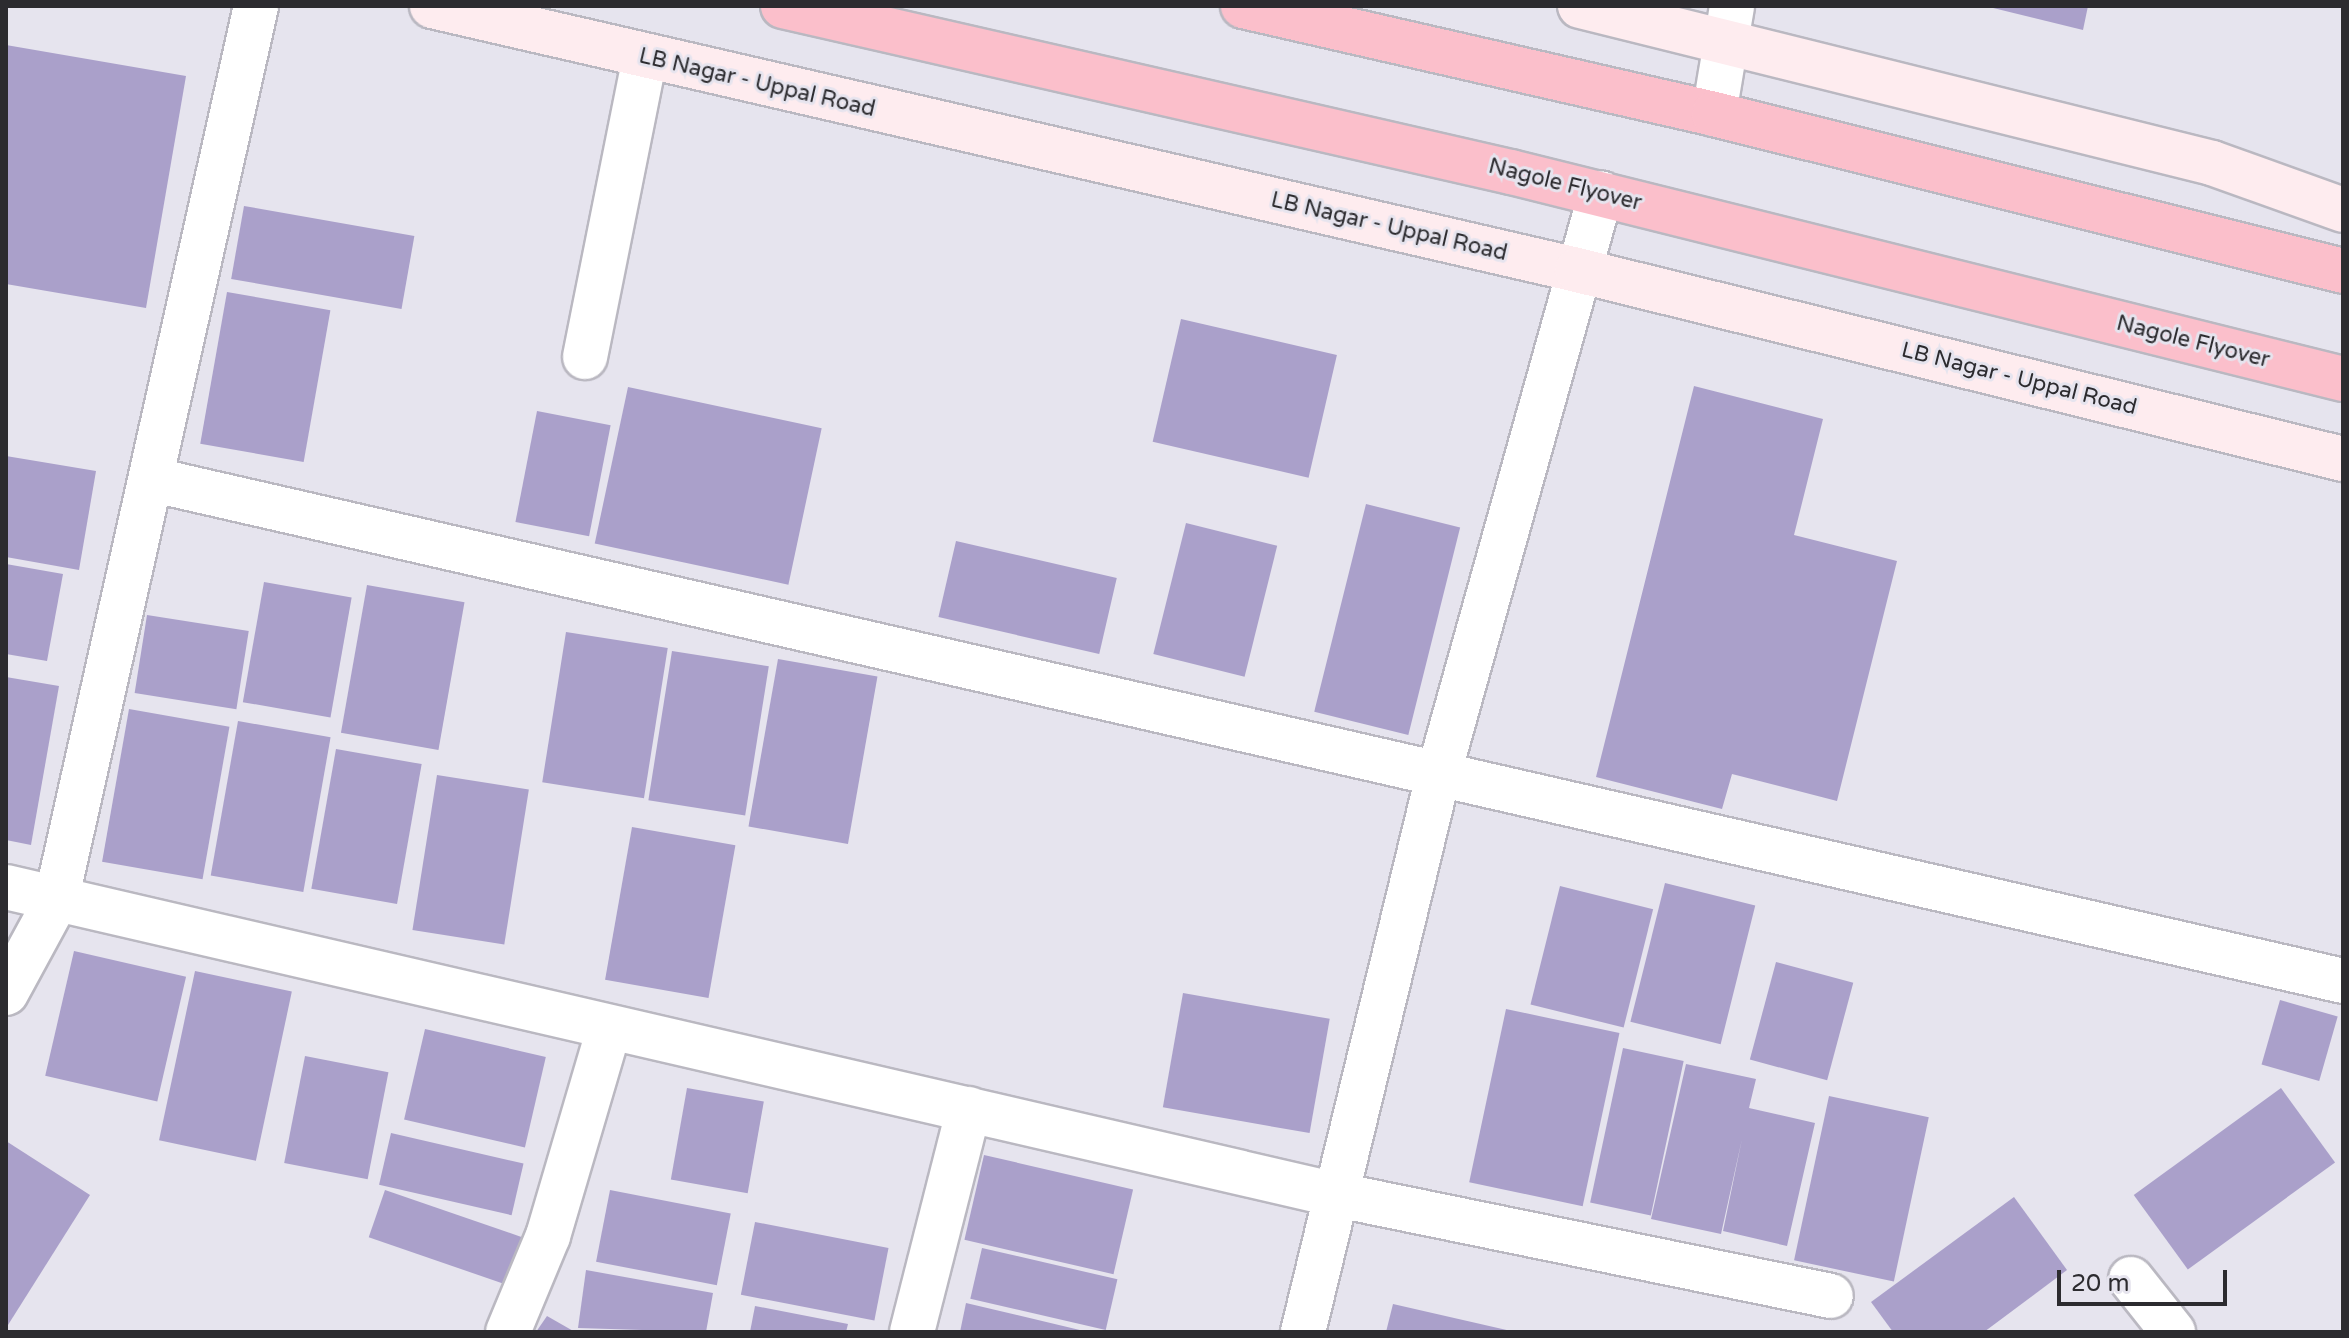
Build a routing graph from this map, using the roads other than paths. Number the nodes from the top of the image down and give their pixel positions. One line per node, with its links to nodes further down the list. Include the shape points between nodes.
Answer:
1 (256, 6): 16 (street)
2 (432, 6): 7 (street, LB Nagar - Uppal Road)
3 (783, 6): 9 (highway, Nagole Flyover)
4 (1243, 6): 8 (highway)
5 (1580, 6): 6 (street)
6 (1729, 25): 8 (street); 10 (street, via 2212,163)
7 (645, 57): 11 (street, LB Nagar - Uppal Road); 13 (street)
8 (1714, 114): 12 (highway)
9 (1601, 193): 11 (street); 14 (highway, Nagole Flyover)
10 (2343, 210)
11 (1577, 270): 15 (street, LB Nagar - Uppal Road); 17 (street)
12 (2343, 271)
13 (585, 357)
14 (2343, 379)
15 (2343, 459)
16 (154, 480): 17 (street); 19 (street)
17 (1438, 776): 20 (street); 24 (street)
18 (6, 887): 19 (street)
19 (56, 901): 21 (street); 22 (street)
20 (2343, 981)
21 (6, 993)
22 (609, 1029): 23 (street); 27 (street, via 548,1236)
23 (969, 1109): 24 (street); 28 (street)
24 (1333, 1194): 26 (street); 29 (street)
25 (2131, 1279): 30 (street)
26 (1831, 1296)
27 (508, 1332)
28 (912, 1332)
29 (1303, 1332)
30 (2173, 1332)

